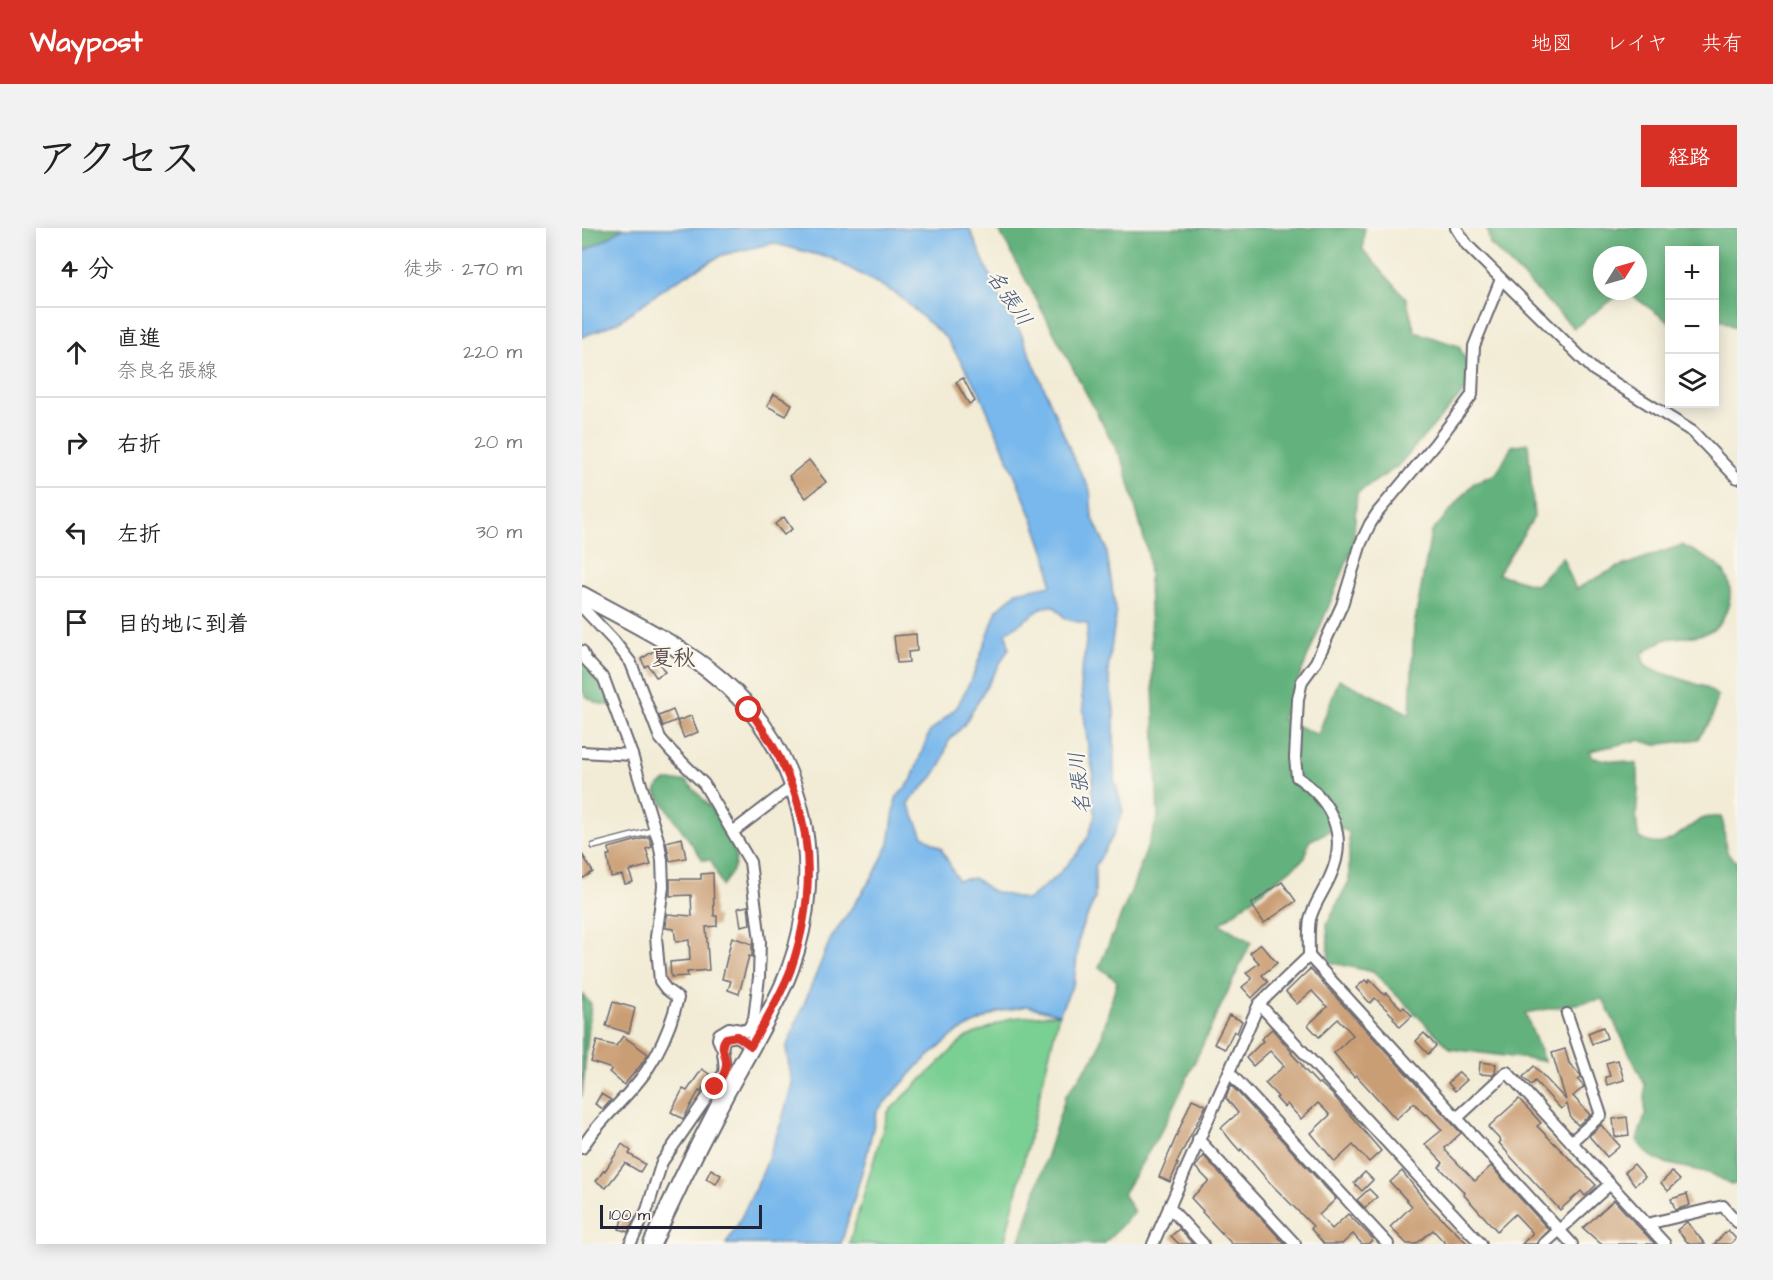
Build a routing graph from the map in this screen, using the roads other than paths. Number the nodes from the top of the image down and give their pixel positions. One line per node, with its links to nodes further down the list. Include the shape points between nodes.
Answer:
1 (1456, 228): 2 (street)
2 (1501, 279): 3 (street, via 1594,370 1693,432); 12 (street, via 1474,346 1472,395 1370,524 1342,605 1316,662 1302,681 1298,699 1297,777 1326,804 1337,836 1333,869 1310,919)
3 (1736, 472)
4 (582, 602): 8 (main road, via 683,653 722,680 773,743); 10 (street, via 634,669 660,738 704,783)
5 (582, 651): 7 (street, via 604,680)
6 (582, 752): 7 (street)
7 (632, 755): 9 (street)
8 (793, 786): 10 (street); 16 (main road, via 807,853 804,924 790,970)
9 (654, 829): 11 (lane); 21 (street, via 663,877 656,938 660,981 678,998 647,1071)
10 (734, 831): 15 (street, via 750,862 760,941 759,977 750,1029 724,1030 718,1039)
11 (594, 846)
12 (1309, 956): 13 (street); 18 (street)
13 (1258, 1004): 17 (street); 33 (street)
14 (1567, 1014): 20 (street, via 1601,1115)
15 (722, 1046): 16 (street, via 726,1038 737,1036); 27 (street, via 724,1073 662,1162 647,1210)
16 (751, 1046): 28 (main road, via 688,1165)
17 (1229, 1072): 19 (street); 32 (street)
18 (1456, 1118): 20 (street, via 1507,1072); 26 (street)
19 (1198, 1139): 23 (street); 31 (street)
20 (1571, 1142): 22 (street)
21 (582, 1148)
22 (1610, 1184): 25 (street); 26 (street)
23 (1169, 1207): 29 (street); 30 (street)
24 (1737, 1222): 25 (street, via 1723,1206)
25 (1647, 1224): 36 (street)
26 (1559, 1230): 34 (street); 35 (street)
27 (630, 1244)
28 (652, 1244)
29 (1153, 1244)
30 (1203, 1244)
31 (1295, 1244)
32 (1388, 1244)
33 (1481, 1244)
34 (1544, 1244)
35 (1572, 1244)
36 (1665, 1244)

